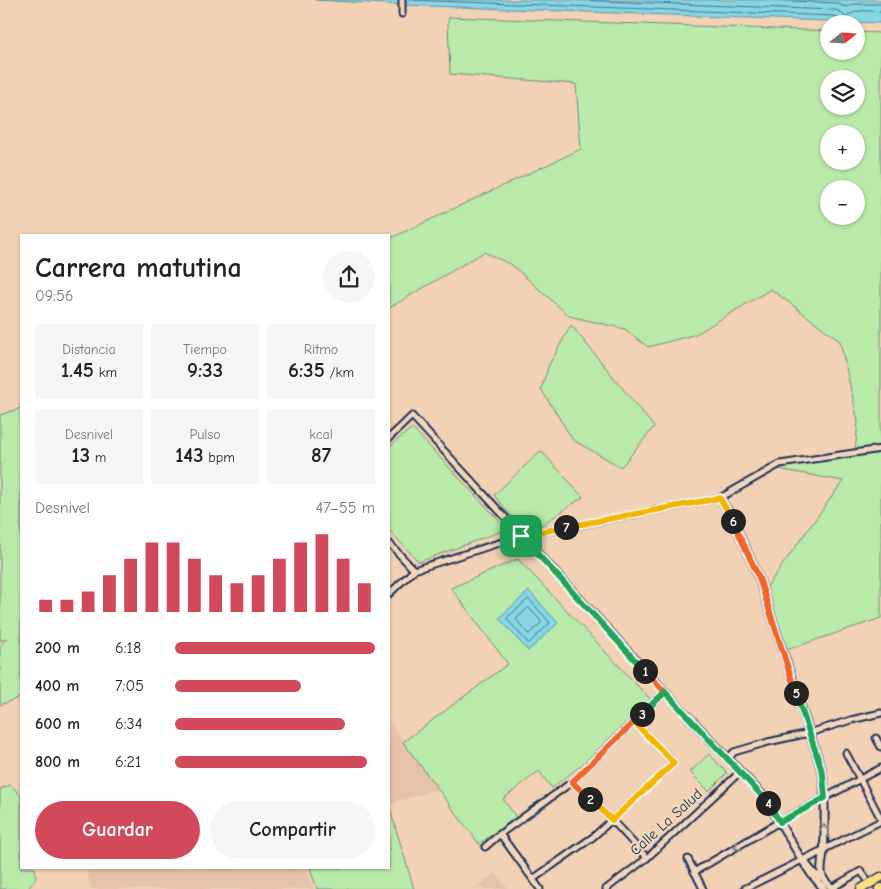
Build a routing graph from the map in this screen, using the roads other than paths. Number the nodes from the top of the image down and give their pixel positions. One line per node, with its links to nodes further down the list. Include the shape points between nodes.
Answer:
1 (402, 0): 2 (street)
2 (402, 14)
3 (390, 437): 6 (street, via 412,416)
4 (881, 449): 5 (street, via 780,464)
5 (720, 498): 6 (street); 14 (street, via 759,578)
6 (521, 536): 8 (street); 10 (street)
7 (390, 544): 8 (street)
8 (414, 570): 9 (street)
9 (390, 593)
10 (665, 692): 12 (street); 13 (street)
11 (881, 713): 14 (street)
12 (686, 715): 18 (street)
13 (634, 722): 22 (street); 24 (street, via 674,763)
14 (809, 733): 18 (street, via 734,752); 23 (street, via 823,774)
15 (876, 738): 16 (street)
16 (881, 747)
17 (846, 753): 21 (street)
18 (728, 758): 20 (street)
19 (881, 768): 21 (street)
20 (740, 772): 26 (street); 30 (street, Calle La Salud)
21 (860, 780): 23 (street); 25 (street)
22 (572, 782): 24 (street); 27 (street)
23 (825, 798): 26 (street); 29 (street, one-way to 23)
24 (612, 820): 30 (street); 36 (street)
25 (881, 820): 29 (street)
26 (780, 822): 32 (street); 33 (street, one-way to 33)
27 (500, 834): 28 (street); 36 (street)
28 (485, 847)
29 (824, 849): 32 (street); 37 (street, via 822,875)
30 (647, 858): 39 (street, Calle La Salud)
31 (688, 859): 33 (street)
32 (804, 860): 32 (street, via 821,854 821,878 814,872); 41 (street); 42 (street)
33 (694, 872): 40 (street)
34 (881, 877): 43 (main road)
35 (866, 878): 37 (street, via 861,871)
36 (533, 879): 38 (street)
37 (834, 888)
38 (540, 889)
39 (606, 889)
40 (703, 889)
41 (744, 889)
42 (824, 889)
43 (861, 889)

